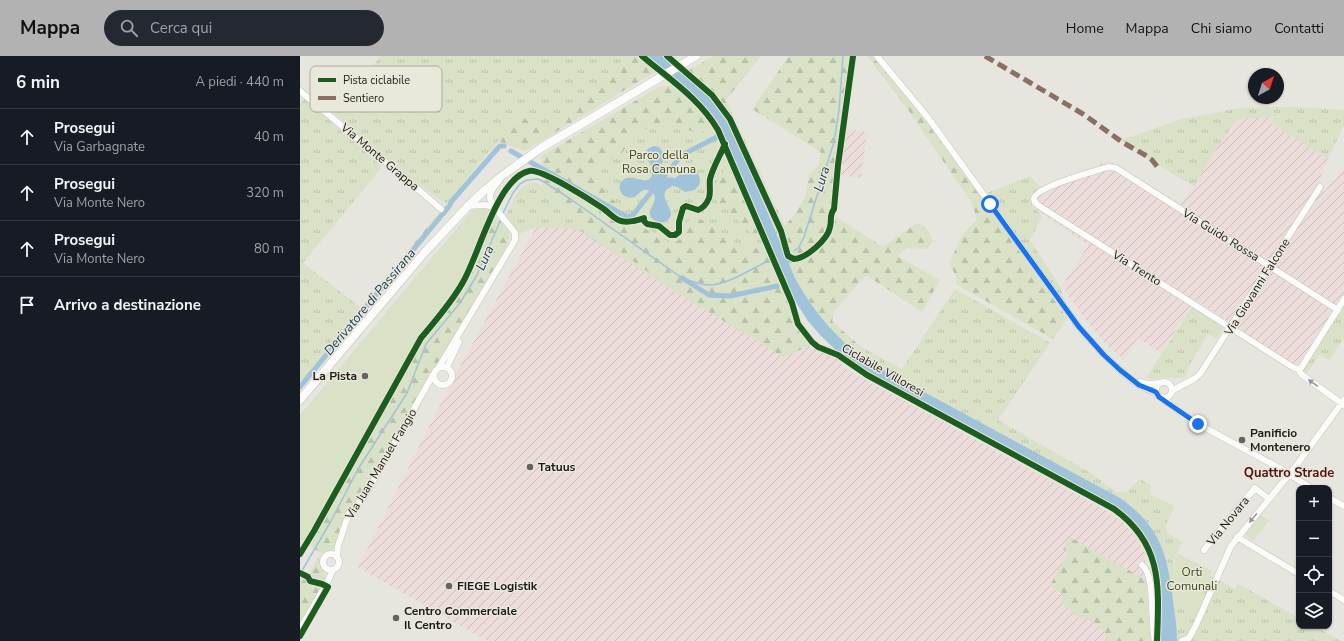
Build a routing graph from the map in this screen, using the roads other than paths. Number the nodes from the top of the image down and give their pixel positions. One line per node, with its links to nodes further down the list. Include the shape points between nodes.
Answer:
1 (696, 56): 6 (main road, via 541,148)
2 (877, 56): 21 (street, via 929,119 1079,327 1104,355)
3 (300, 91): 4 (street, Via Monte Grappa)
4 (310, 99)
5 (326, 112): 11 (street, Via Monte Grappa)
6 (503, 175): 9 (main road); 10 (street, via 491,193 490,199)
7 (1144, 187): 12 (street, Via Guido Rossa); 16 (street, Via Trento, via 1116,168 1108,167 1048,187 1038,192 1034,199 1039,206)
8 (1320, 187): 12 (street, Via Giovanni Falcone)
9 (467, 206): 10 (street); 30 (main road, via 408,271)
10 (495, 207): 15 (street, Via Juan Manuel Fangio, via 515,232 515,240)
11 (441, 209)
12 (1270, 266): 14 (street, Via Guido Rossa); 16 (street, Via Giovanni Falcone)
13 (1344, 299): 14 (street)
14 (1338, 310): 19 (street)
15 (471, 315): 17 (street, Via Juan Manuel Fangio); 18 (street, Via Juan Manuel Fangio)
16 (1231, 328): 19 (street, Via Trento); 22 (street, Via Giovanni Falcone, via 1200,374)
17 (439, 367): 18 (street); 20 (street, Via Juan Manuel Fangio)
18 (447, 367): 23 (street, Via Juan Manuel Fangio, via 452,374 451,381 444,385)
19 (1298, 369): 31 (street, Via Trento, one-way to 19, via 1302,375)
20 (433, 375): 23 (street); 26 (street, Via Juan Manuel Fangio)
21 (1134, 381): 24 (street, via 1145,384); 27 (street)
22 (1189, 381): 25 (street); 28 (street, Via Giovanni Falcone)
23 (436, 382): 26 (street, Via Juan Manuel Fangio)
24 (1159, 383): 25 (street); 27 (street)
25 (1168, 383): 28 (street, via 1172,386)
26 (429, 384): 39 (street, Via Juan Manuel Fangio, via 364,497 349,513)
27 (1156, 392): 29 (street)
28 (1172, 392): 29 (street, via 1168,397); 32 (street, via 1173,400)
29 (1162, 398): 32 (street)
30 (300, 400)
31 (1343, 403): 33 (street)
32 (1181, 412): 33 (street)
33 (1289, 474): 34 (street); 35 (street)
34 (1307, 485)
35 (1269, 499): 38 (street, one-way to 38); 40 (street, Via Novara, via 1255,488)
36 (1332, 500): 37 (street)
37 (1344, 506)
38 (1237, 537): 45 (street); 50 (street, via 1192,632 1188,639)
39 (338, 546): 41 (street, Via Juan Manuel Fangio); 42 (street, Via Juan Manuel Fangio)
40 (1204, 550)
41 (330, 555): 42 (street); 44 (street, via 323,561)
42 (337, 557): 44 (street, via 338,565)
43 (1142, 565): 49 (street, via 1147,571 1150,587)
44 (330, 569): 48 (street, via 323,589)
45 (1296, 572)
46 (1332, 593): 47 (street)
47 (1344, 600)
48 (300, 629)
49 (1155, 641)
50 (1182, 641)

